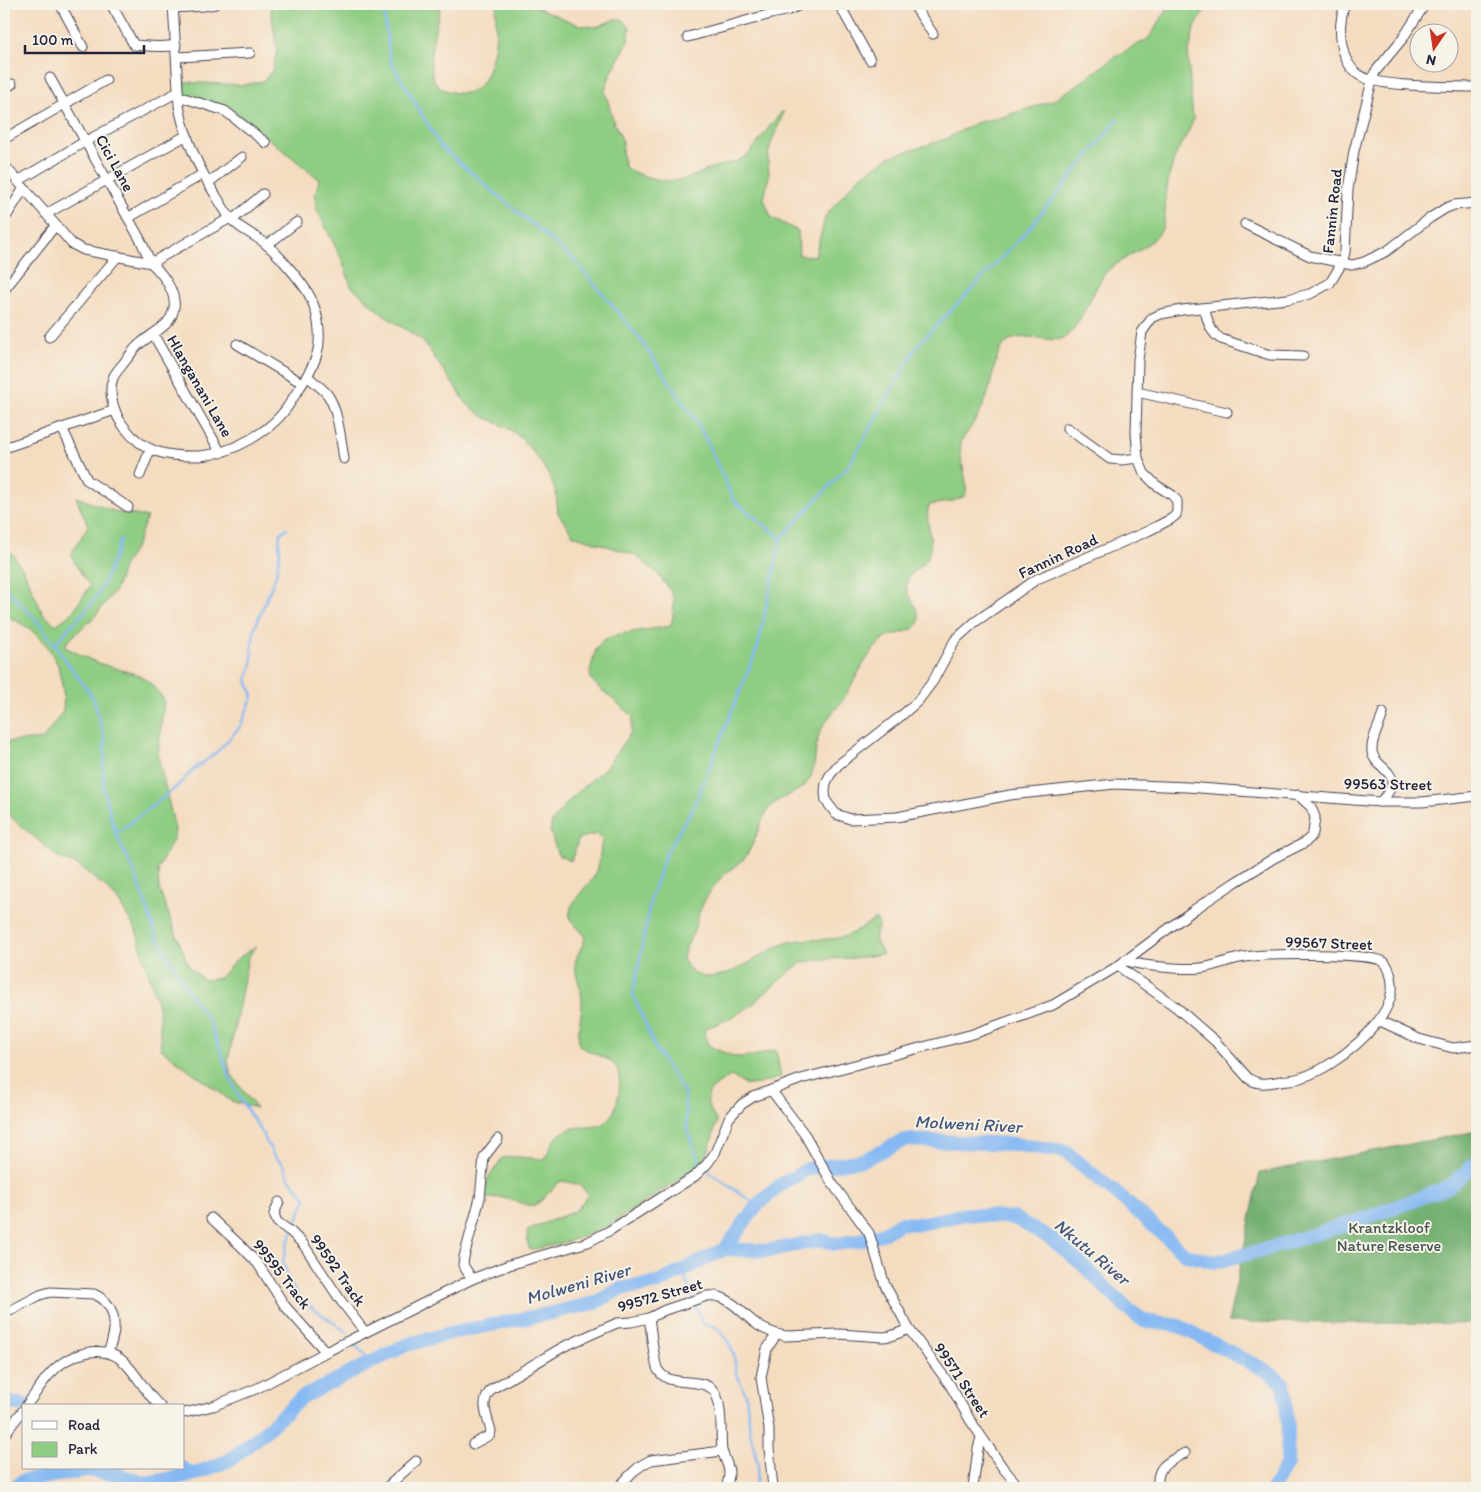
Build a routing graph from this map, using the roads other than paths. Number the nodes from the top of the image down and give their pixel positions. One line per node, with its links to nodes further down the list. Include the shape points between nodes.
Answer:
1 (60, 4): 13 (street)
2 (112, 4): 12 (street, via 134,45 161,48)
3 (215, 4): 9 (street)
4 (802, 4): 11 (street)
5 (839, 4): 16 (street)
6 (913, 4): 10 (street)
7 (1345, 4): 19 (street, via 1339,26 1344,54 1355,72)
8 (1425, 4): 19 (street, Fannin Road, via 1375,72)
9 (173, 6): 12 (street)
10 (933, 34)
11 (688, 37)
12 (176, 45): 15 (street)
13 (83, 47)
14 (250, 53): 15 (street)
15 (177, 57): 23 (street)
16 (870, 60)
17 (50, 78): 24 (street, Cici Lane)
18 (106, 80): 24 (street)
19 (1372, 81): 21 (street); 47 (street, Fannin Road, via 1354,151)
20 (12, 84): 22 (street)
21 (1477, 87)
22 (4, 89)
23 (178, 94): 25 (street); 27 (street); 28 (street, via 225,111)
24 (66, 104): 26 (street); 27 (street, Cici Lane)
25 (187, 135): 31 (street); 32 (street)
26 (4, 139)
27 (86, 141): 32 (street, Cici Lane); 34 (street)
28 (266, 143)
29 (242, 157): 33 (street)
30 (4, 165): 34 (street)
31 (203, 174): 33 (street); 38 (street)
32 (107, 180): 37 (street); 38 (street, Cici Lane)
33 (208, 183): 39 (street)
34 (21, 184): 37 (street); 40 (street)
35 (263, 194): 39 (street)
36 (1477, 203): 47 (street, via 1446,208 1374,258 1356,264)
37 (46, 214): 43 (street)
38 (128, 218): 46 (street, Cici Lane)
39 (231, 219): 44 (street); 46 (street)
40 (4, 220)
41 (297, 222): 44 (street)
42 (1245, 224): 47 (street, via 1310,256)
43 (55, 226): 45 (street, via 78,248); 48 (street)
44 (267, 245): 54 (street, via 312,301 319,346)
45 (118, 256): 46 (street); 51 (street)
46 (151, 263): 50 (street, Cici Lane, via 173,293 175,303 170,319)
47 (1342, 263): 49 (street, Fannin Road, via 1330,283 1310,294)
48 (4, 290)
49 (1204, 308): 53 (street, via 1210,328 1220,339 1270,355); 55 (street, Fannin Road, via 1162,314 1147,324 1140,343)
50 (153, 334): 56 (street, Cici Lane, via 140,343 114,377 112,395); 62 (street, Hlanganani Lane)
51 (49, 337)
52 (237, 344): 54 (street)
53 (1303, 356)
54 (304, 380): 62 (street, via 278,420); 64 (street, via 330,399)
55 (1137, 392): 57 (street); 63 (street, Fannin Road)
56 (115, 410): 58 (street); 61 (street, via 132,437)
57 (1227, 412)
58 (62, 428): 60 (street); 66 (street, via 87,480)
59 (1067, 428): 63 (street, via 1110,459)
60 (4, 448)
61 (150, 450): 62 (street, via 176,456); 65 (street)
62 (221, 453)
63 (1138, 458): 68 (street, Fannin Road, via 1144,473 1177,501 1176,515 1148,531 1037,579 970,625 955,640 918,701 830,775 826,801 836,814 862,820 897,817 1010,795 1115,784)
64 (344, 459)
65 (140, 475)
66 (128, 506)
67 (1383, 713): 70 (street, via 1372,752 1392,780)
68 (1297, 795): 70 (street, 99563 Street); 71 (street, via 1313,811 1314,826 1310,838 1234,882)
69 (1477, 796): 70 (street, 99563 Street, via 1422,802)
70 (1380, 802)
71 (1122, 963): 72 (street, 99567 Street, via 1215,1041 1248,1078 1261,1084 1304,1077 1317,1071 1347,1051); 72 (street, 99567 Street, via 1200,968 1246,956 1318,954 1380,959 1387,965 1392,989); 74 (street, via 1053,1004 973,1034 801,1079)
72 (1380, 1021): 73 (street, via 1436,1044 1453,1048)
73 (1477, 1045)
74 (771, 1090): 78 (street, via 742,1104 729,1118 715,1152 695,1176 609,1231 588,1242); 81 (street, 99571 Street, via 870,1237 885,1285)
75 (498, 1140): 78 (street, via 484,1157 480,1198 464,1257 463,1266)
76 (279, 1202): 82 (street, 99592 Track, via 274,1214 277,1222 303,1244)
77 (211, 1218): 85 (street, 99595 Track, via 258,1264 286,1306)
78 (472, 1279): 82 (street)
79 (4, 1314): 84 (street, via 50,1292 88,1292 100,1296 109,1305 114,1320 114,1338)
80 (649, 1318): 83 (street, 99572 Street, via 713,1295 726,1299 760,1327); 92 (street, 99572 Street, via 617,1323 578,1340 492,1388 484,1405 490,1435); 93 (street, via 655,1364 660,1373 672,1380 705,1385 716,1394)
81 (908, 1329): 83 (street, 99572 Street, via 891,1336 839,1334 793,1337); 91 (street, 99571 Street, via 950,1385)
82 (365, 1332): 85 (street)
83 (776, 1334): 99 (street, via 767,1349 761,1377)
84 (108, 1352): 86 (street, via 96,1351 73,1357 54,1370); 87 (street, via 127,1365)
85 (326, 1352): 89 (street, via 258,1388 213,1406)
86 (27, 1404)
87 (158, 1404)
88 (22, 1412): 90 (street)
89 (185, 1413)
90 (4, 1435)
91 (981, 1437): 100 (street); 101 (street, 99571 Street)
92 (473, 1444)
93 (722, 1451): 97 (street, via 650,1460 632,1472); 98 (street, via 728,1470)
94 (1185, 1453): 102 (street, via 1162,1466 1157,1479)
95 (416, 1462): 96 (street)
96 (386, 1488)
97 (618, 1488)
98 (727, 1488)
99 (774, 1488)
100 (973, 1488)
101 (1020, 1488)
102 (1158, 1488)

